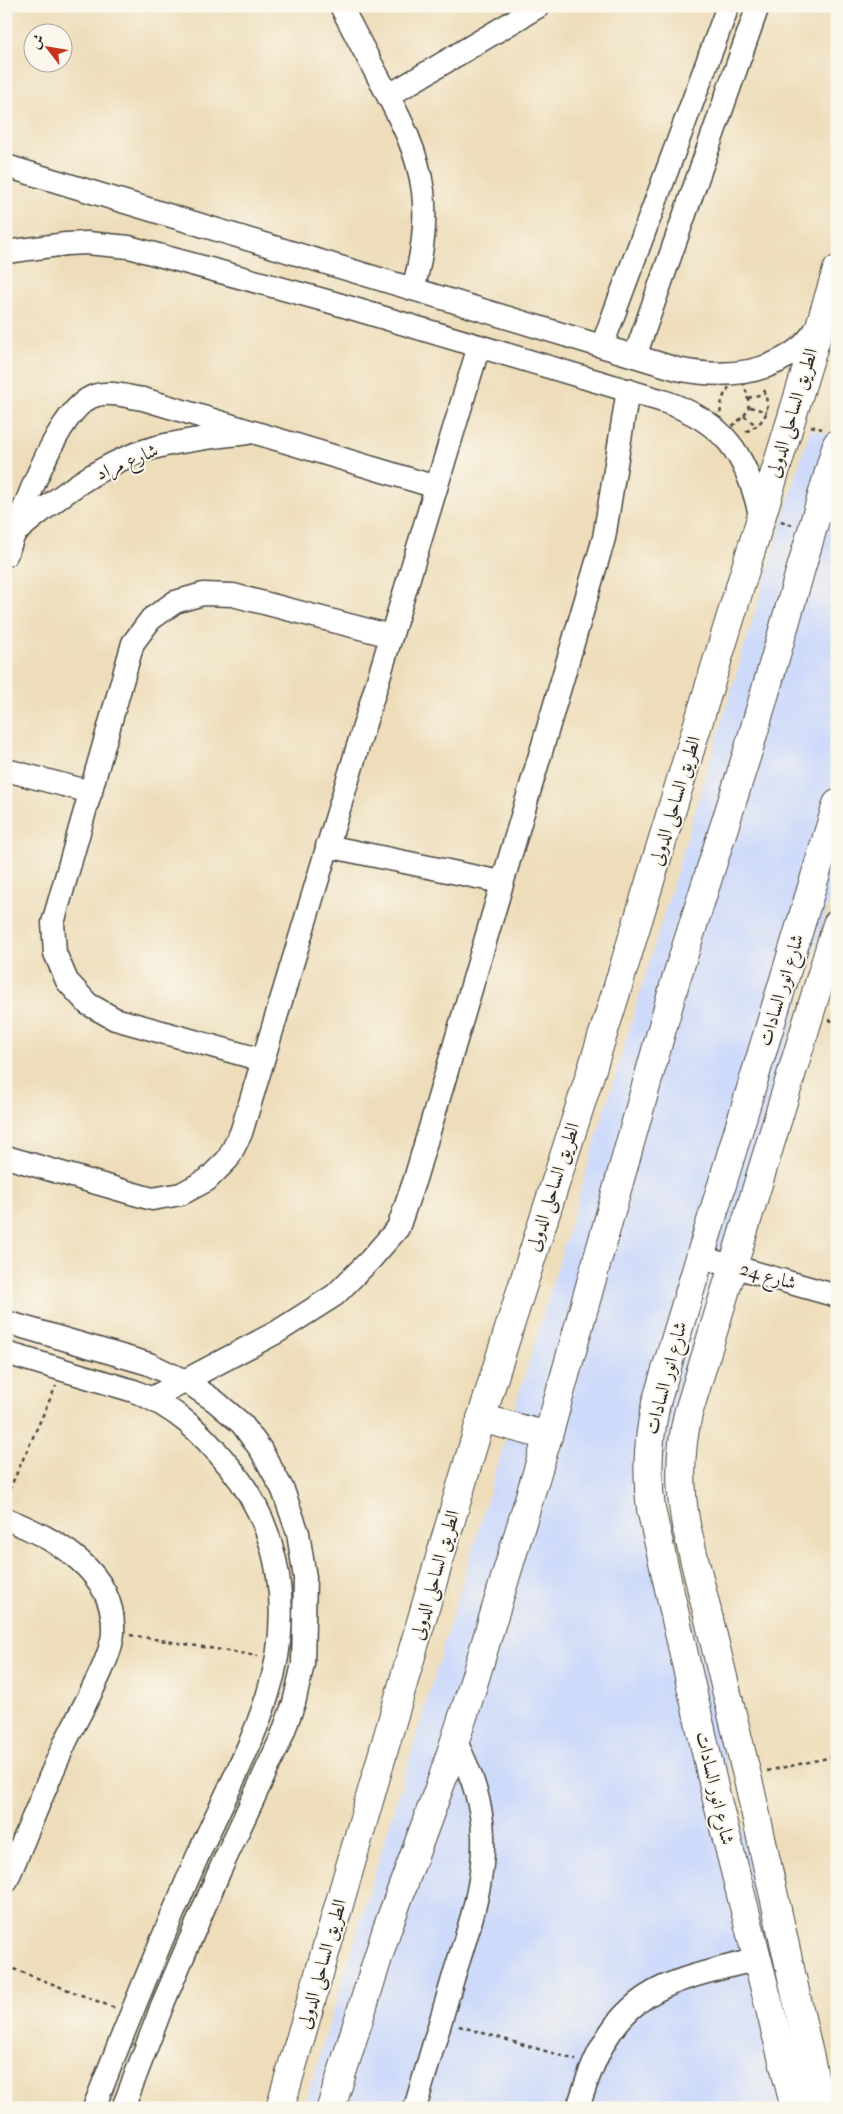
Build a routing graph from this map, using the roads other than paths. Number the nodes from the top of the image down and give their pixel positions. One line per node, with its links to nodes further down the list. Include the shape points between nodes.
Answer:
1 (341, 6): 5 (street)
2 (539, 6): 5 (street)
3 (728, 6): 12 (street)
4 (754, 7): 13 (street)
5 (388, 96): 9 (street, via 413,150 423,190 425,224)
6 (6, 166): 9 (street)
7 (6, 252): 11 (street, via 87,243 129,247)
8 (837, 270): 10 (main road, الطريق الساحلى الدولى)
9 (413, 289): 12 (street)
10 (820, 326): 13 (street, via 803,346 789,356 749,371 693,372); 19 (main road, الطريق الساحلى الدولى)
11 (479, 346): 14 (street); 17 (street)
12 (602, 346): 13 (street)
13 (635, 356)
14 (628, 390): 19 (street, via 682,407 698,415 725,438 746,467); 28 (street, via 604,538)
15 (255, 432): 17 (street); 20 (street, شارع مراد, via 152,448 101,470 57,498); 20 (street, via 143,400 110,393 96,395 83,402 64,424 44,458)
16 (837, 444): 18 (main road)
17 (436, 487): 22 (street)
18 (828, 495): 41 (main road, via 810,530 749,748 671,997)
19 (760, 515): 40 (main road, الطريق الساحلى الدولى, via 694,741)
20 (16, 531): 21 (street)
21 (6, 555)
22 (391, 636): 24 (street, via 233,595 203,594 175,602 151,619 134,643); 26 (street)
23 (6, 770): 24 (street)
24 (91, 792): 30 (street, via 53,923 55,953 67,982 88,1004 115,1019)
25 (837, 804): 27 (main road, شارع انور السادات)
26 (327, 846): 28 (street); 30 (street)
27 (828, 865): 33 (main road, شارع انور السادات)
28 (502, 882): 38 (street, via 398,1228 335,1295 277,1332)
29 (837, 924): 34 (main road, شارع انور السادات)
30 (262, 1060): 32 (street, via 241,1133 228,1159 207,1180 181,1194 152,1199)
31 (6, 1146): 32 (street)
32 (15, 1159)
33 (700, 1257): 34 (street, شارع 24); 45 (main road, شارع انور السادات, via 656,1403 648,1467 651,1509)
34 (733, 1266): 35 (street, شارع 24); 44 (main road, شارع انور السادات, via 688,1414 680,1469 686,1525)
35 (837, 1296)
36 (6, 1322): 38 (street, via 149,1364)
37 (6, 1353): 39 (street)
38 (187, 1382): 39 (street); 49 (street, via 242,1424 283,1490 298,1533 305,1578 302,1664 294,1703 280,1740 164,2001)
39 (152, 1398): 48 (street, via 186,1419 242,1480 260,1512 273,1547 281,1584 282,1621 277,1659 255,1731 196,1859)
40 (481, 1418): 41 (main road); 50 (main road, الطريق الساحلى الدولى)
41 (548, 1436): 43 (main road)
42 (6, 1519): 46 (street, via 37,1531 94,1575 109,1602 113,1632 105,1662 65,1742)
43 (455, 1740): 51 (main road, via 387,1930); 52 (street, via 475,1785 483,1833 483,1858 474,1906)
44 (748, 1782): 45 (main road); 55 (main road, شارع انور السادات)
45 (716, 1796): 47 (main road, شارع انور السادات)
46 (6, 1882)
47 (757, 1959): 53 (street, via 674,1982 636,2003 604,2042 592,2065); 54 (main road, شارع انور السادات)
48 (94, 2108)
49 (123, 2108)
50 (280, 2108)
51 (331, 2108)
52 (415, 2108)
53 (578, 2108)
54 (795, 2108)
55 (821, 2108)

